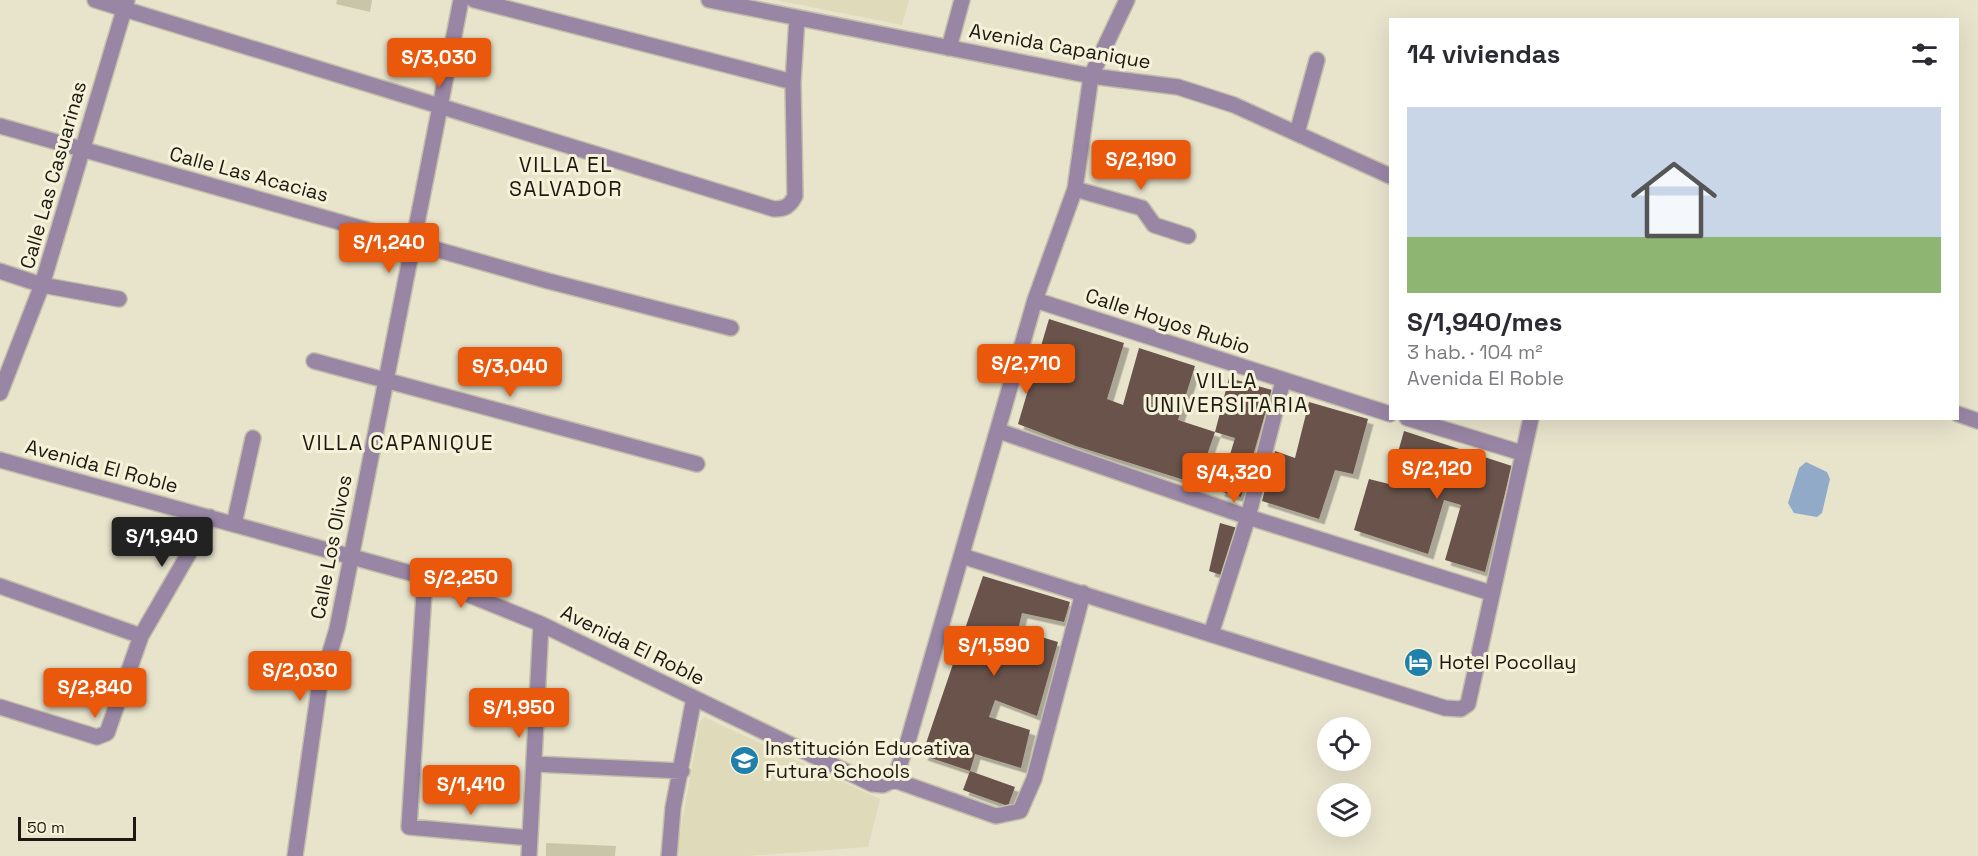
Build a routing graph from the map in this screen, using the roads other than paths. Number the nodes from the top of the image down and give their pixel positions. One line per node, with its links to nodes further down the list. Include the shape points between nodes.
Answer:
1 (95, 0): 7 (street)
2 (461, 0): 13 (street, Calle Los Olivos)
3 (474, 0): 12 (street)
4 (708, 0): 8 (street, Avenida Capanique)
5 (962, 0): 9 (street)
6 (1126, 0): 11 (street)
7 (125, 4): 13 (street); 16 (street, Calle Las Casuarinas)
8 (797, 18): 9 (street, Avenida Capanique); 12 (street)
9 (949, 48): 11 (street, Avenida Capanique)
10 (1317, 60): 15 (street)
11 (1091, 76): 15 (street, Avenida Capanique, via 1178,87 1234,105); 18 (street)
12 (793, 82): 13 (street, via 795,196 783,209)
13 (440, 107): 20 (street, Calle Los Olivos)
14 (0, 126): 16 (street, Calle Las Acacias)
15 (1298, 134): 17 (street, Avenida Capanique)
16 (82, 149): 20 (street, Calle Las Acacias); 22 (street, Calle Las Casuarinas)
17 (1389, 176)
18 (1075, 189): 19 (street, via 1142,208 1154,225); 24 (street)
19 (1188, 236)
20 (413, 240): 25 (street, Calle Las Acacias, via 548,281); 27 (street, Calle Los Olivos)
21 (0, 271): 22 (street)
22 (42, 285): 23 (street); 29 (street, Calle Las Casuarinas)
23 (119, 299)
24 (1035, 300): 28 (street, Calle Hoyos Rubio); 35 (street)
25 (731, 328)
26 (314, 361): 27 (street)
27 (385, 381): 39 (street); 43 (street, Calle Los Olivos)
28 (1283, 381): 30 (street, Calle Hoyos Rubio); 41 (street)
29 (0, 393)
30 (1389, 414)
31 (1959, 414): 34 (street)
32 (1414, 420): 37 (street)
33 (1530, 420): 37 (street)
34 (1978, 421)
35 (999, 432): 41 (street); 44 (street)
36 (253, 438): 42 (street)
37 (1522, 453): 48 (street)
38 (0, 460): 40 (street, Avenida El Roble)
39 (697, 464)
40 (210, 517): 42 (street, Avenida El Roble); 51 (street)
41 (1248, 517): 48 (street); 50 (street)
42 (234, 524): 43 (street, Avenida El Roble)
43 (350, 555): 45 (street, Avenida El Roble); 58 (street, Calle Los Olivos, via 337,629 319,689)
44 (962, 556): 47 (street); 56 (street)
45 (425, 577): 49 (street, Avenida El Roble); 57 (street, via 409,828)
46 (0, 586): 51 (street)
47 (1083, 593): 50 (street); 56 (street, via 1034,778 1020,811 996,816)
48 (1491, 593): 50 (street, via 1468,704 1461,709 1445,708)
49 (541, 624): 52 (street, Avenida El Roble); 54 (street)
50 (1211, 634)
51 (141, 636): 53 (street, via 107,733 98,737)
52 (694, 698): 55 (street); 56 (street, Avenida El Roble, via 872,784)
53 (0, 707)
54 (534, 764): 55 (street); 57 (street)
55 (682, 771): 60 (street, via 673,808)
56 (894, 780)
57 (530, 838): 59 (street)
58 (295, 856)
59 (529, 856)
60 (669, 856)

